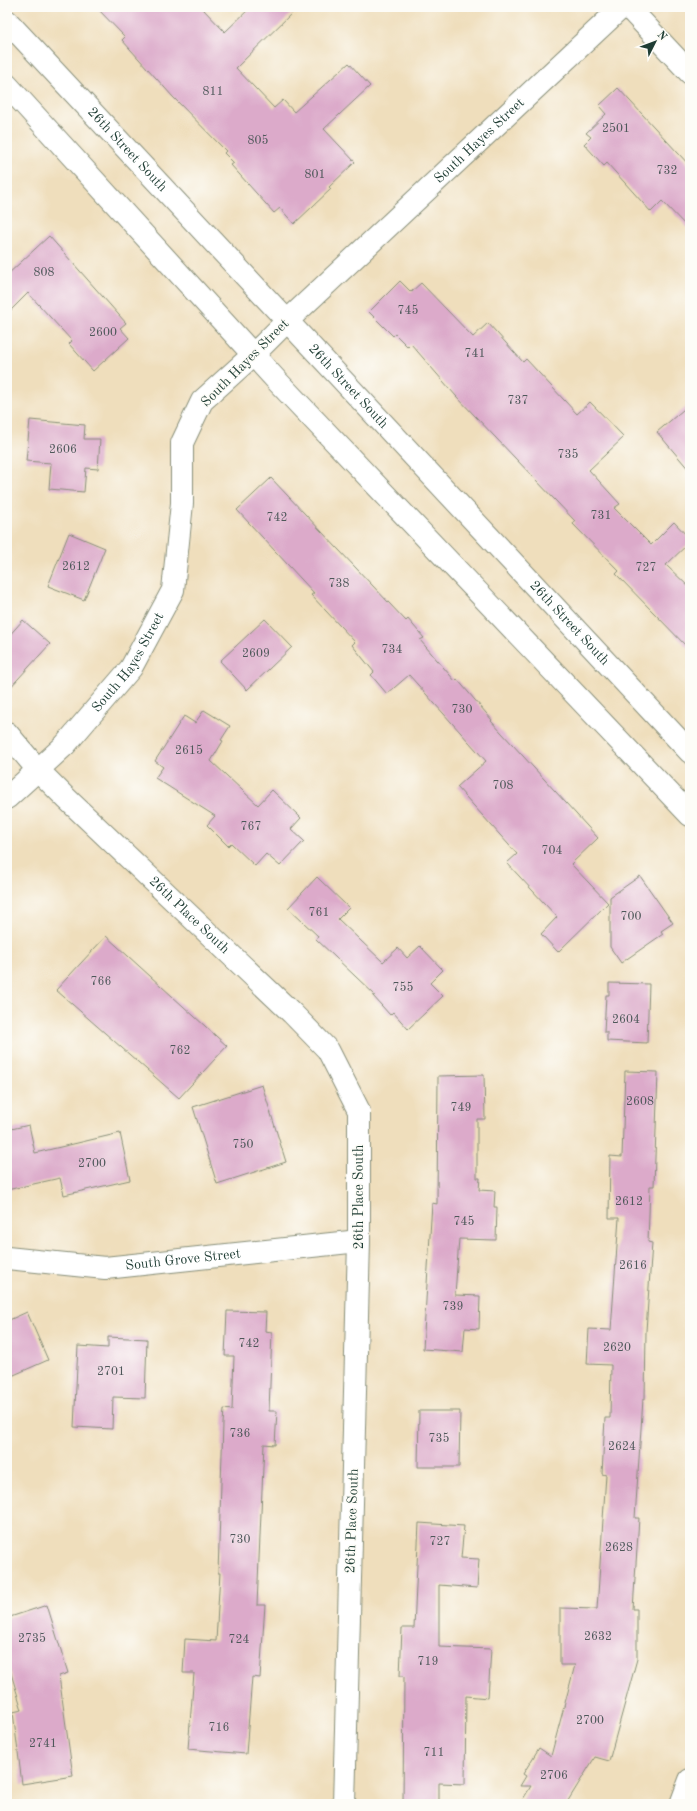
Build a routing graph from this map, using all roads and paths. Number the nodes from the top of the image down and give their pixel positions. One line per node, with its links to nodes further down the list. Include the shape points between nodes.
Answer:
1 (622, 7): 6 (street, South Hayes Street)
2 (628, 7): 4 (street)
3 (7, 21): 6 (street, 26th Street South)
4 (690, 73)
5 (7, 85): 7 (street)
6 (287, 321): 7 (street, South Hayes Street); 9 (street, 26th Street South)
7 (253, 355): 10 (street, South Hayes Street, via 202,401 182,444 182,503 173,590 131,668 65,744); 12 (street)
8 (7, 733): 10 (street, 26th Place South)
9 (690, 752)
10 (38, 770): 11 (street, South Hayes Street); 13 (street, 26th Place South, via 328,1050 359,1111)
11 (7, 798)
12 (690, 815)
13 (359, 1241): 14 (street, South Grove Street, via 105,1268); 16 (street, 26th Place South)
14 (7, 1258)
15 (690, 1780): 17 (street)
16 (344, 1804)
17 (681, 1804)

